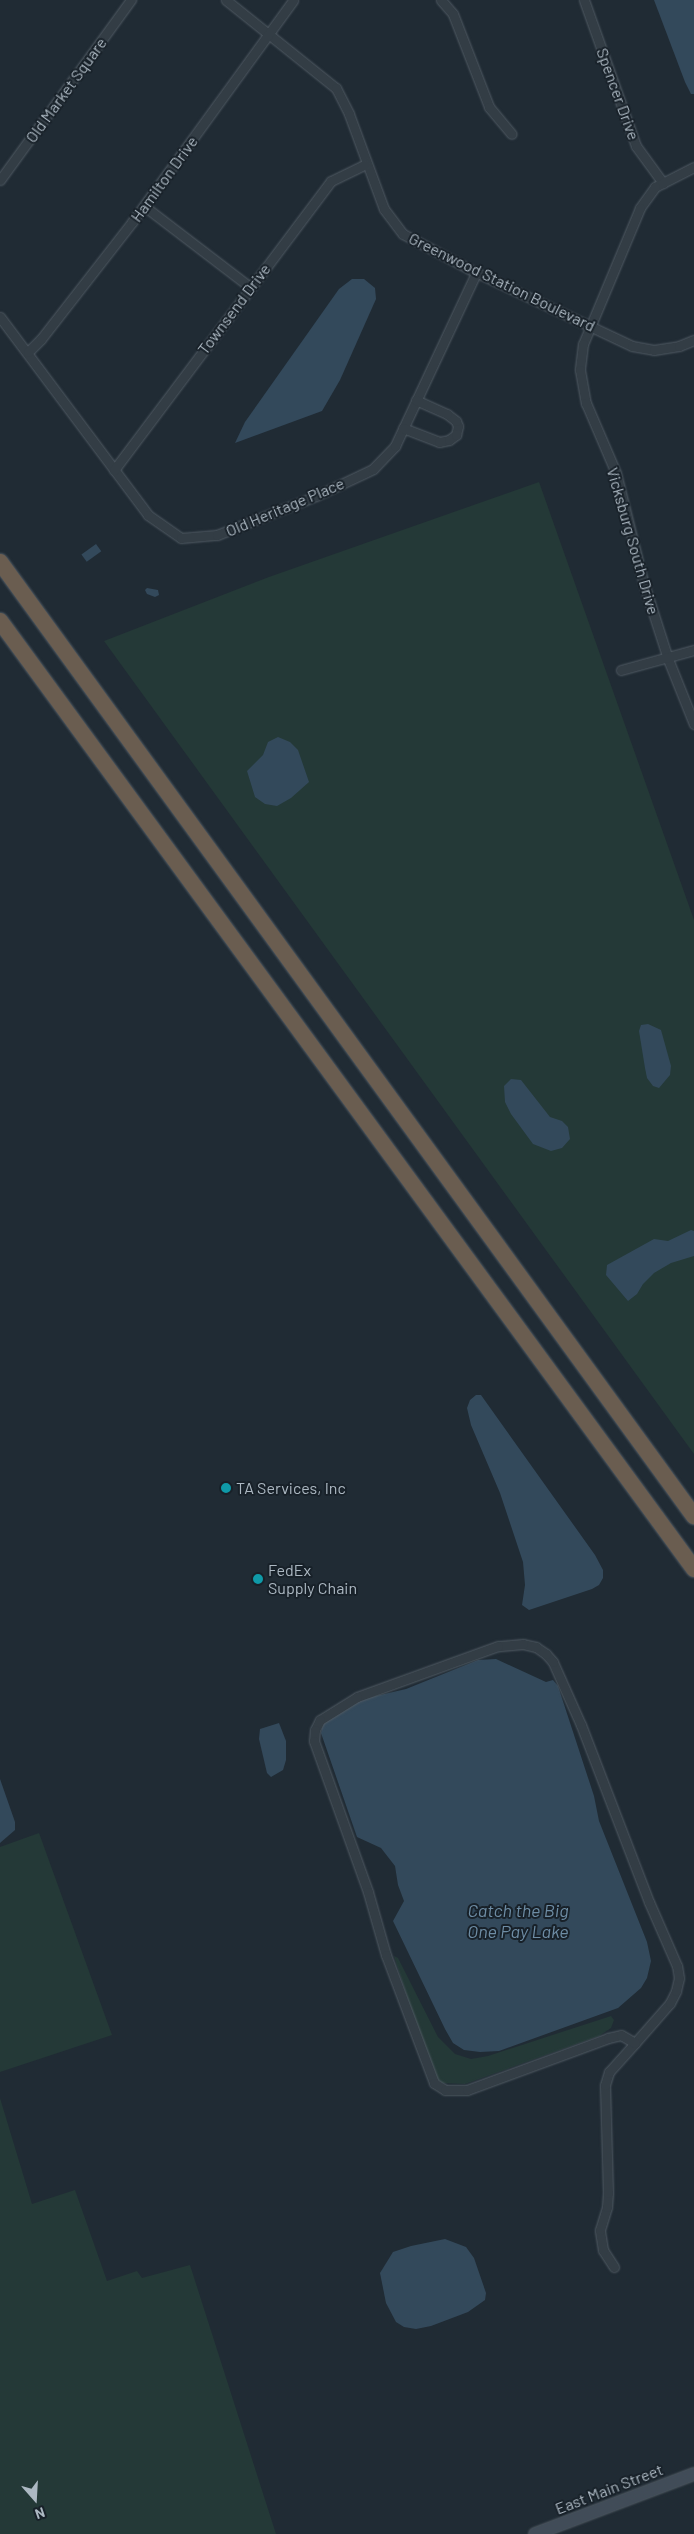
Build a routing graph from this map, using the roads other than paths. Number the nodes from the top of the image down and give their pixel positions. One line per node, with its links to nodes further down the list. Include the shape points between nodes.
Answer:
1 (131, 0): 10 (street, Old Market Square)
2 (226, 0): 6 (street, Greenwood Station Boulevard)
3 (293, 0): 6 (street, Hamilton Drive)
4 (441, 0): 7 (street, via 453,14 489,108)
5 (584, 0): 11 (street, Spencer Drive, via 636,146)
6 (268, 33): 8 (street, Greenwood Station Boulevard, via 336,88 349,114); 12 (street, Hamilton Drive)
7 (512, 134)
8 (366, 164): 13 (street, Greenwood Station Boulevard, via 384,209 396,227); 14 (street, Townsend Drive, via 331,181)
9 (694, 167): 11 (street, Vicksburg South Drive)
10 (0, 180)
11 (663, 182): 16 (street, Vicksburg South Drive, via 655,187 640,208)
12 (144, 206): 14 (street); 18 (street, Hamilton Drive)
13 (476, 273): 16 (street, Greenwood Station Boulevard); 19 (street, Old Heritage Place)
14 (250, 287): 21 (street, Townsend Drive)
15 (0, 317): 18 (street)
16 (591, 326): 17 (street, Greenwood Station Boulevard, via 632,346 654,350); 25 (street, Vicksburg South Drive, via 581,357 582,386 616,473 643,581)
17 (694, 340)
18 (28, 352): 21 (street)
19 (416, 400): 20 (street, Old Heritage Place); 20 (street, via 448,414 458,426 456,434 439,442)
20 (403, 428): 21 (street, Old Heritage Place, via 395,446 373,469 316,496 217,535 181,538 148,515)
21 (114, 470)
22 (0, 562): 28 (highway)
23 (0, 621): 29 (highway)
24 (694, 650): 25 (street)
25 (668, 659): 26 (street); 27 (street, Vicksburg South Drive)
26 (621, 670)
27 (694, 724)
28 (694, 1516)
29 (694, 1569)
30 (635, 2043): 30 (street, via 621,2035 608,2038 467,2090 445,2090 434,2083 386,1955 368,1892 314,1742 320,1720 357,1696 498,1646 523,1644 546,1654 553,1662 581,1725 677,1966 679,1978 670,2003); 31 (street, via 608,2072 605,2085 608,2193 600,2230 603,2250)
31 (614, 2267)
32 (694, 2474): 33 (main road, East Main Street)
33 (535, 2534)

